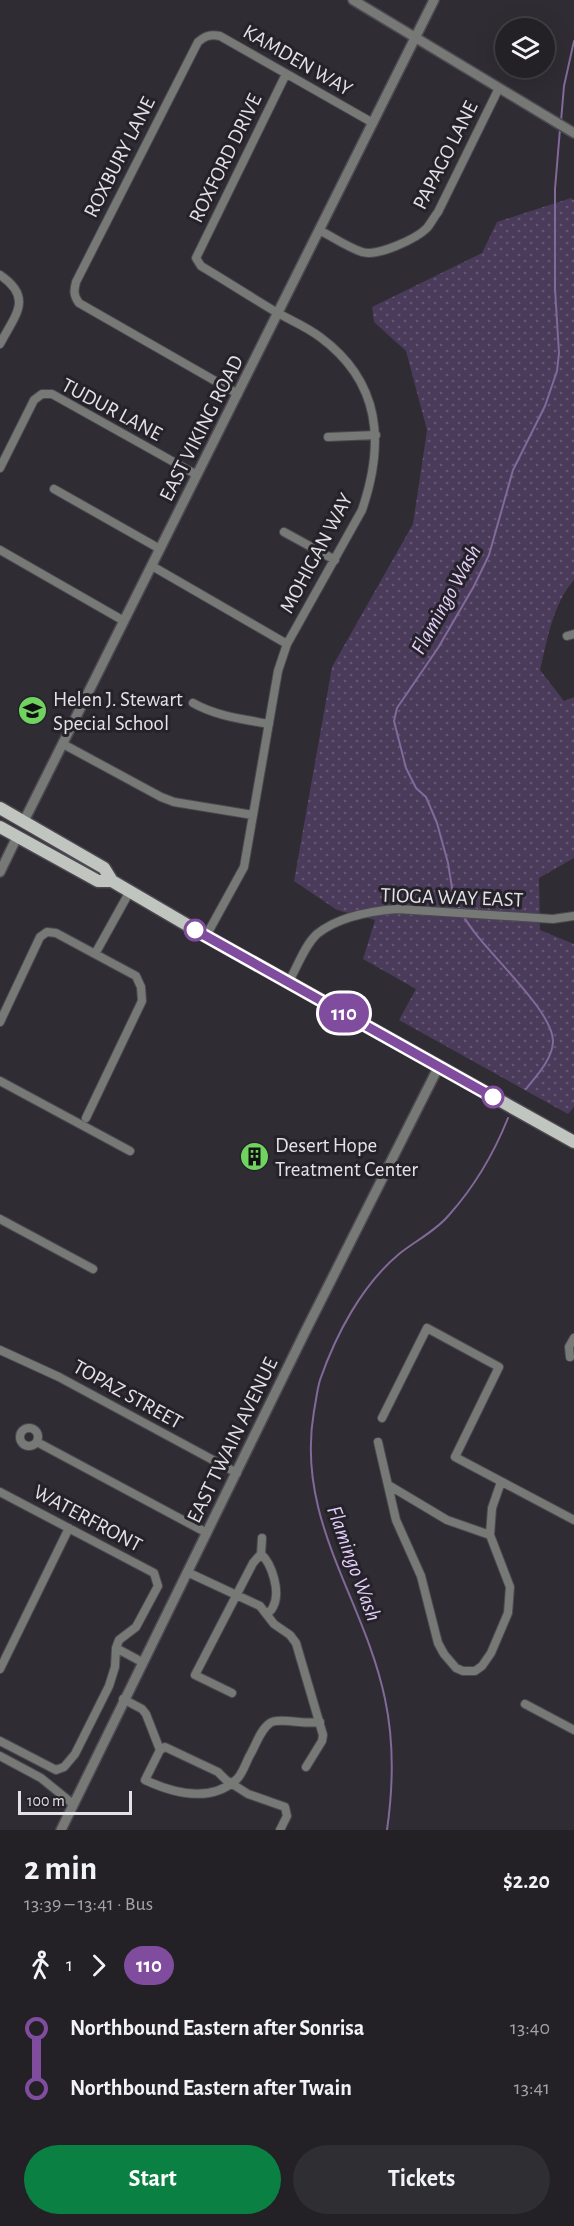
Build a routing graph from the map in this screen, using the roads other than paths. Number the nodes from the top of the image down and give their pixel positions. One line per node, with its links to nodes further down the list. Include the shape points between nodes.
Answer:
1 (353, 0): 4 (street)
2 (434, 0): 4 (street, EAST VIKING ROAD)
3 (204, 37): 5 (street, KAMDEN WAY, via 220,36); 14 (street, ROXBURY LANE, via 198,42 74,290 79,303)
4 (416, 38): 6 (street); 7 (street, EAST VIKING ROAD)
5 (286, 74): 7 (street, KAMDEN WAY); 10 (street, ROXFORD DRIVE)
6 (499, 88): 8 (street); 9 (street, PAPAGO LANE, via 438,212 417,235 370,253)
7 (373, 123): 9 (street, EAST VIKING ROAD)
8 (574, 133)
9 (319, 230): 12 (street, EAST VIKING ROAD)
10 (196, 258): 12 (street, MOHIGAN WAY, via 201,266)
11 (0, 275): 13 (street, via 19,294 18,309)
12 (278, 313): 14 (street, EAST VIKING ROAD); 15 (street, MOHIGAN WAY, via 320,337 352,367 369,395)
13 (0, 344)
14 (238, 394): 18 (street, EAST VIKING ROAD)
15 (376, 435): 16 (street); 23 (street, MOHIGAN WAY, via 370,488)
16 (328, 437)
17 (0, 468): 18 (street, TUDUR LANE, via 34,400 42,394 52,394)
18 (197, 475): 21 (street, EAST VIKING ROAD)
19 (54, 489): 21 (street)
20 (284, 532): 23 (street)
21 (160, 549): 24 (street, EAST VIKING ROAD)
22 (0, 550): 25 (street)
23 (335, 560): 26 (street, MOHIGAN WAY)
24 (152, 566): 25 (street, EAST VIKING ROAD); 26 (street)
25 (124, 621): 29 (street, EAST VIKING ROAD)
26 (287, 644): 28 (street, MOHIGAN WAY)
27 (193, 703): 28 (street, via 222,716)
28 (269, 724): 31 (street, MOHIGAN WAY)
29 (63, 744): 31 (street, via 174,802); 32 (street, EAST VIKING ROAD)
30 (0, 808): 32 (main road)
31 (253, 816): 39 (street, MOHIGAN WAY, via 244,867)
32 (24, 821): 34 (street, EAST VIKING ROAD); 36 (main road, via 104,868)
33 (0, 827): 34 (main road)
34 (17, 837): 35 (street, EAST VIKING ROAD); 36 (main road, via 98,881)
35 (0, 872)
36 (112, 881): 37 (main road)
37 (130, 891): 39 (main road); 40 (street)
38 (574, 916): 41 (street, TIOGA WAY EAST, via 553,919 374,911 334,924 317,935)
39 (206, 936): 41 (main road)
40 (95, 954): 42 (street, via 47,932 40,938); 45 (street, via 136,976 142,1001)
41 (288, 982): 43 (main road)
42 (0, 1023)
43 (439, 1066): 46 (main road); 56 (street, EAST TWAIN AVENUE)
44 (0, 1081): 47 (street)
45 (86, 1118)
46 (574, 1142)
47 (130, 1151)
48 (0, 1219): 49 (street)
49 (93, 1269)
50 (574, 1338): 52 (street)
51 (0, 1350): 56 (street, TOPAZ STREET, via 59,1377)
52 (570, 1357)
53 (382, 1418): 57 (street, via 427,1328 500,1367 455,1457)
54 (37, 1442): 62 (street)
55 (378, 1442): 58 (street)
56 (237, 1473): 62 (street, EAST TWAIN AVENUE)
57 (501, 1482): 60 (street); 63 (street, via 492,1508)
58 (390, 1486): 63 (street, via 447,1520); 63 (street, via 396,1520 421,1576 438,1643 456,1668 463,1671 475,1671 482,1666 508,1613 510,1587)
59 (0, 1492): 61 (street, WATERFRONT)
60 (574, 1520)
61 (69, 1528): 69 (street, WATERFRONT, via 154,1573 156,1578 158,1586 144,1613); 71 (street)
62 (207, 1533): 66 (street, EAST TWAIN AVENUE)
63 (490, 1535)
64 (262, 1538): 65 (street)
65 (261, 1554): 67 (street); 68 (street, via 276,1587 274,1606)
66 (187, 1572): 67 (street); 70 (street, EAST TWAIN AVENUE)
67 (236, 1595): 68 (street, via 254,1602); 72 (street, via 195,1675)
68 (267, 1614): 75 (street, via 296,1643)
69 (116, 1648): 70 (street); 77 (street, via 108,1686 75,1754 64,1767 56,1770)
70 (142, 1662): 73 (street, EAST TWAIN AVENUE)
71 (0, 1669)
72 (232, 1694)
73 (123, 1699): 78 (street, via 147,1714); 82 (street, EAST TWAIN AVENUE)
74 (525, 1704): 76 (street)
75 (320, 1722): 80 (street, via 322,1741); 81 (street, via 272,1721)
76 (574, 1730)
77 (0, 1741)
78 (160, 1750): 81 (street, via 165,1747 218,1772); 81 (street, via 145,1780 168,1791 198,1795)
79 (0, 1756): 82 (street)
80 (306, 1767)
81 (232, 1783): 84 (street, via 248,1794 285,1807 287,1816)
82 (74, 1804): 83 (street, EAST TWAIN AVENUE)
83 (61, 1830)
84 (280, 1830)

